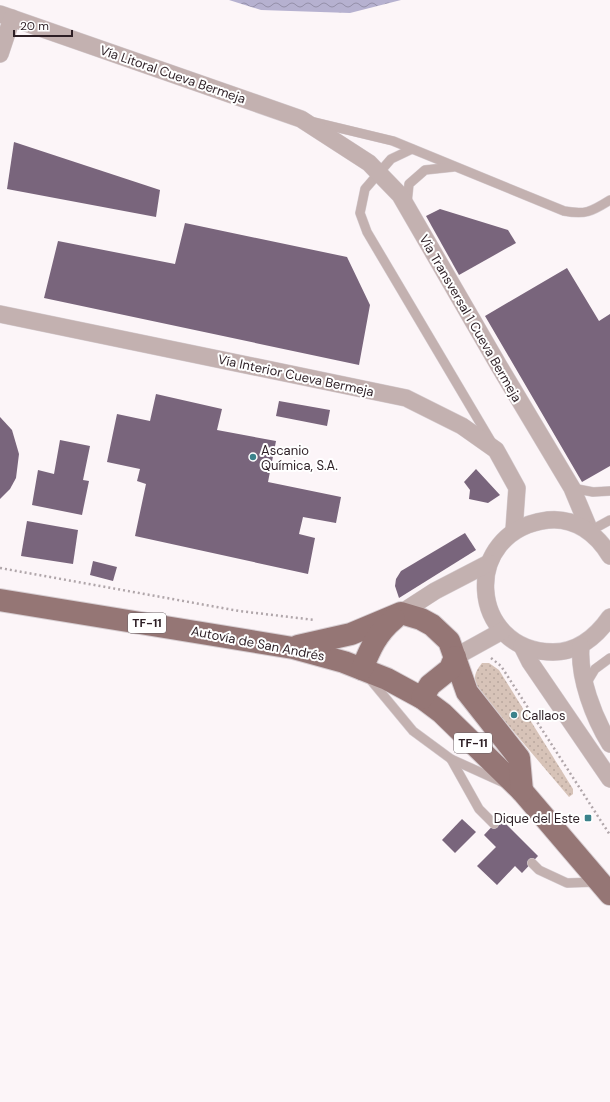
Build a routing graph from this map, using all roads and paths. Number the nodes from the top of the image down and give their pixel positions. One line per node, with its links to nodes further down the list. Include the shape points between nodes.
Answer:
1 (6, 16): 2 (street); 3 (street, Vía Litoral Cueva Bermeja)
2 (0, 54)
3 (301, 119): 4 (lane, via 393,141); 6 (street, Vía Transversal 1 Cueva Bermeja)
4 (412, 149): 5 (lane); 6 (lane, via 391,159)
5 (455, 167): 7 (lane, via 564,211 579,214 591,212); 8 (lane, via 425,170 409,184)
6 (380, 172): 8 (street, Vía Transversal 1 Cueva Bermeja); 10 (lane, via 365,189 360,213 367,232)
7 (610, 200)
8 (407, 206): 11 (street, Vía Transversal 1 Cueva Bermeja)
9 (0, 314): 10 (street, Vía Interior Cueva Bermeja, via 406,398 462,426)
10 (496, 450): 14 (street, Vía Interior Cueva Bermeja, via 517,488)
11 (572, 488): 12 (lane, via 593,492); 15 (street, Vía Transversal 1 Cueva Bermeja)
12 (610, 491)
13 (610, 520): 15 (lane)
14 (514, 530): 15 (street, via 533,522 553,519 573,523); 17 (street, via 499,545)
15 (590, 531): 16 (street, via 604,545)
16 (610, 556)
17 (489, 563): 20 (street, via 435,591); 23 (street, via 485,580 486,598 492,616)
18 (0, 568): 22 (path, via 239,611)
19 (0, 600): 27 (main road, Autovía de San Andrés / TF-11, via 239,637)
20 (401, 613): 27 (main road, via 351,634); 28 (main road, via 432,625); 30 (main road, via 383,628 372,644)
21 (610, 617): 24 (street)
22 (323, 620)
23 (502, 631): 25 (street); 28 (street)
24 (604, 632): 26 (street)
25 (522, 646): 26 (street, via 542,652 562,652); 35 (street, via 530,662)
26 (581, 646): 31 (street, via 580,659)
27 (293, 648): 30 (main road, Autovía de San Andrés / TF-11, via 318,653)
28 (464, 651): 32 (main road, via 450,669 430,685); 36 (main road, via 467,692 519,758); 38 (path, via 501,666)
29 (610, 658): 31 (lane, via 595,669)
30 (362, 669): 32 (main road, Autovía de San Andrés / TF-11); 34 (lane, via 413,732)
31 (586, 684): 33 (street, via 591,705)
32 (422, 698): 36 (main road, Autovía de San Andrés / TF-11, via 442,713)
33 (610, 744)
34 (451, 759): 36 (lane); 37 (lane, via 479,809)
35 (610, 779)
36 (522, 791): 40 (main road, Autovía de San Andrés / TF-11)
37 (494, 824)
38 (610, 835)
39 (532, 863): 40 (lane, via 539,870 567,883)
40 (606, 892)

